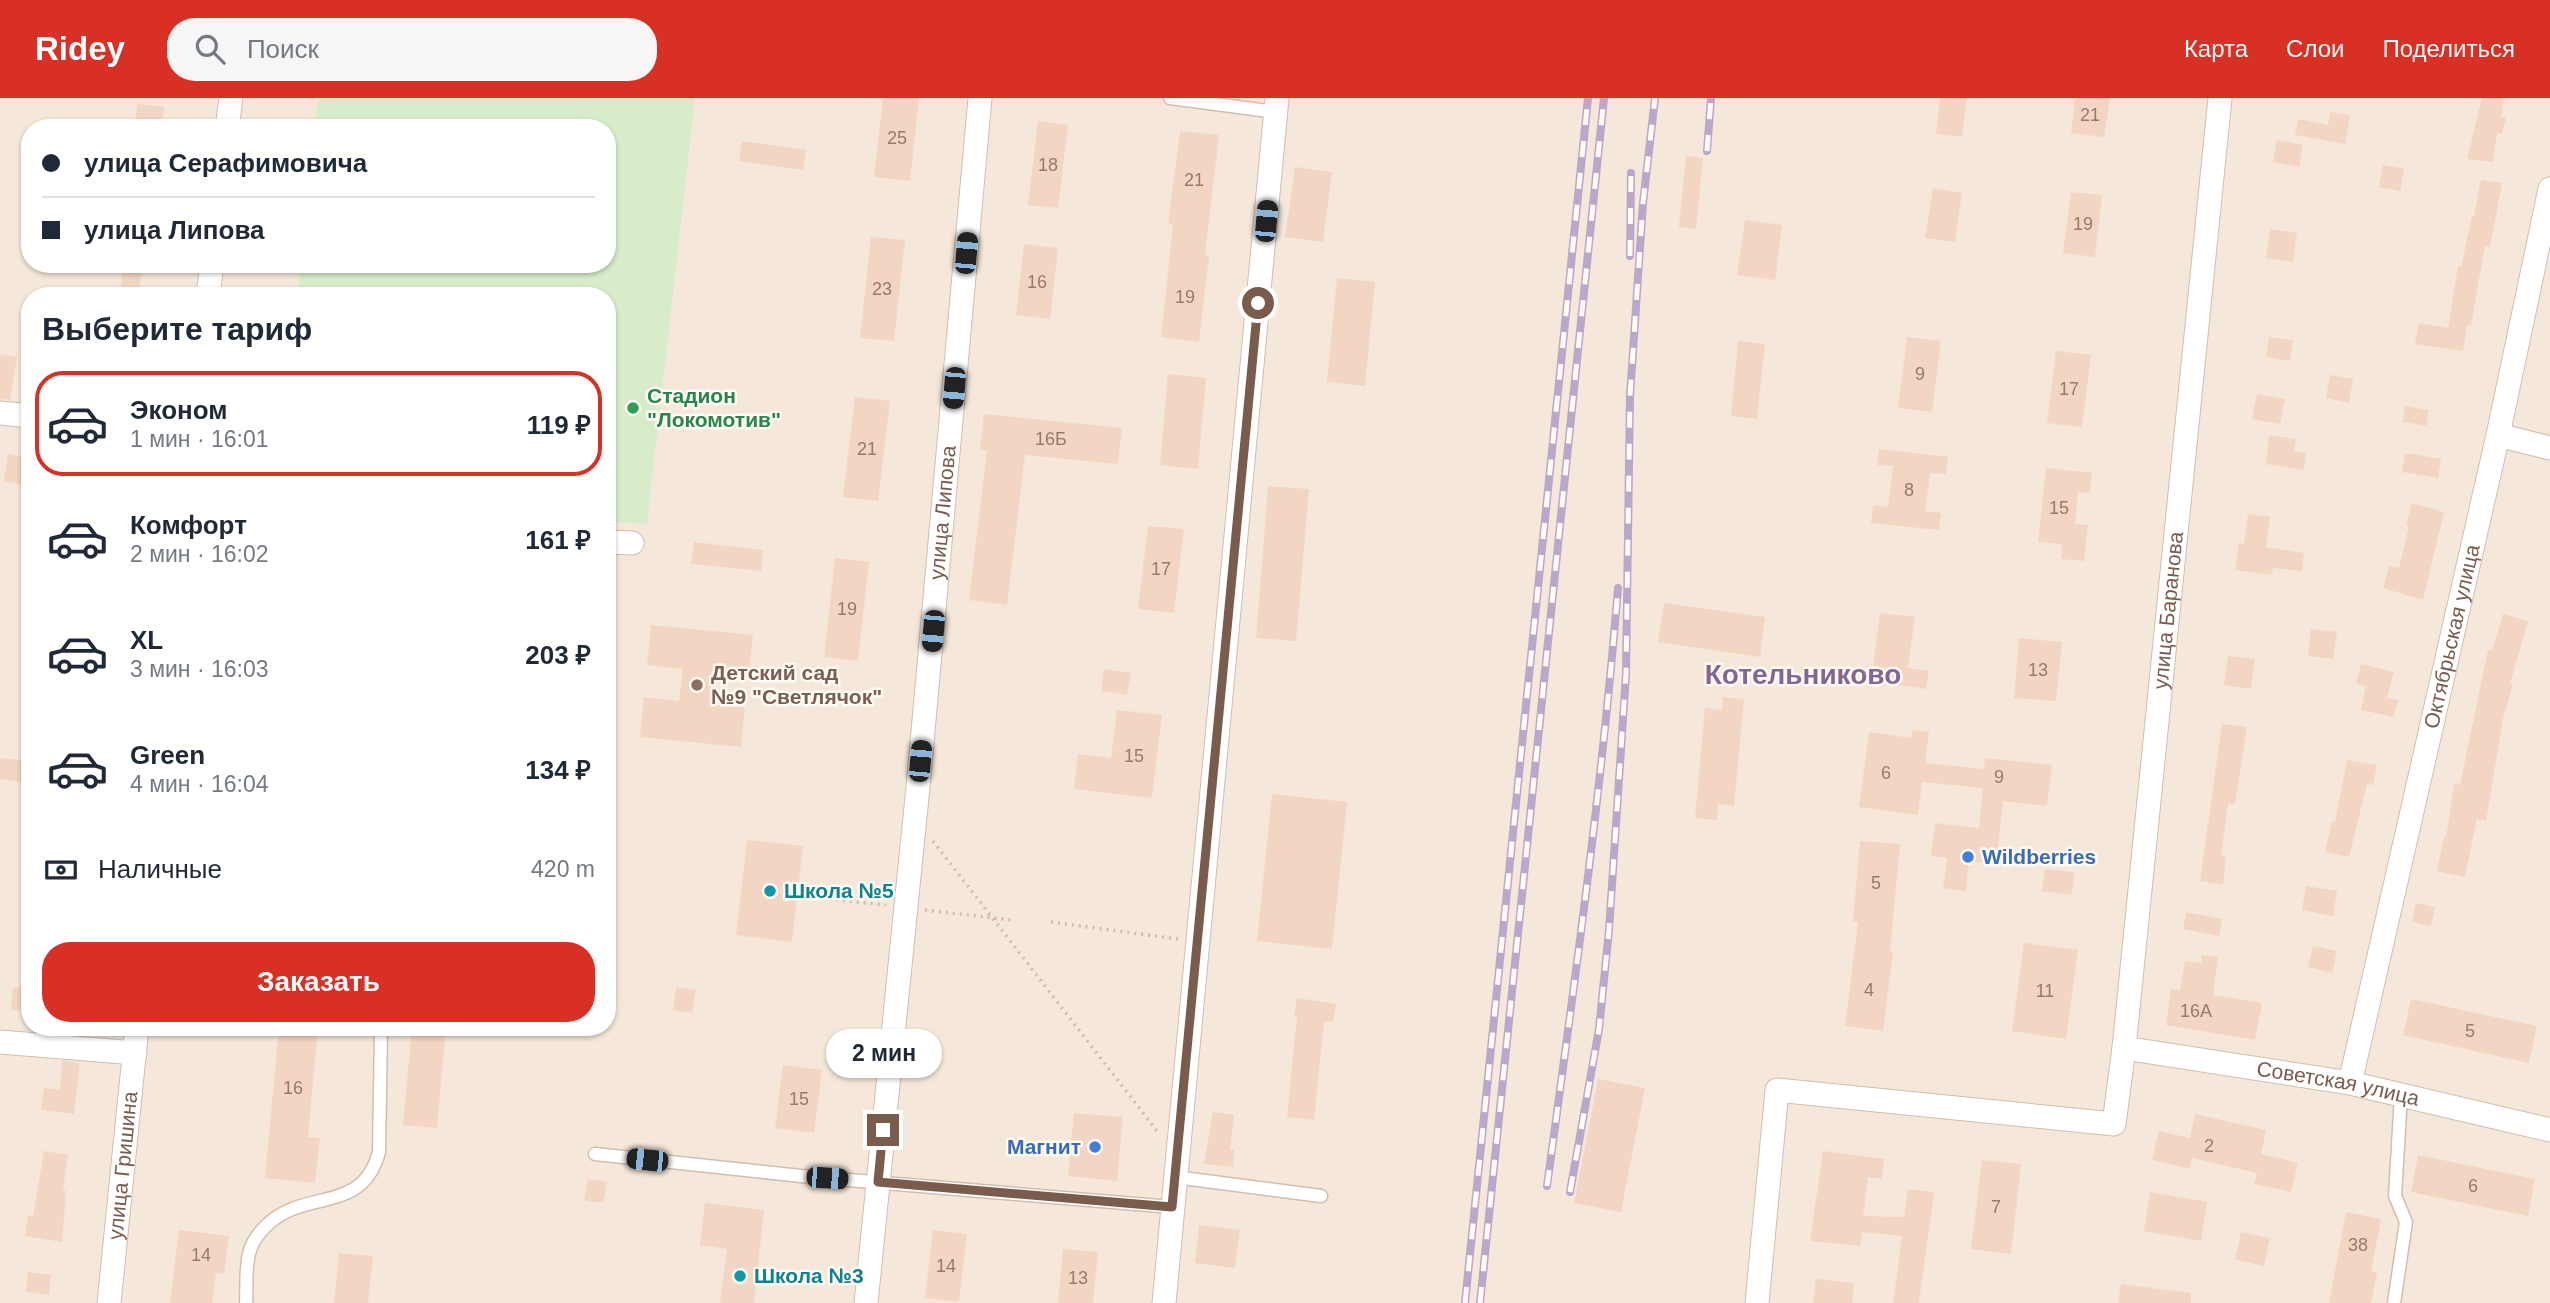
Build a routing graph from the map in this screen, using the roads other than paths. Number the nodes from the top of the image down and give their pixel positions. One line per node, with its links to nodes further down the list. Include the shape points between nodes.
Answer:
1 (231, 98): 6 (street)
2 (980, 98): 24 (street, улица Липова)
3 (1170, 98): 5 (lane)
4 (2220, 98): 17 (street, улица Баранова)
5 (1277, 105): 23 (street)
6 (228, 119)
7 (2550, 189): 10 (street, Октябрьская улица)
8 (0, 413): 9 (street)
9 (21, 415)
10 (2498, 435): 11 (street); 19 (street, Октябрьская улица)
11 (2550, 448)
12 (616, 542): 13 (street)
13 (632, 543)
14 (136, 1036): 18 (street, улица Гришина)
15 (381, 1036): 28 (lane, via 379,1152 374,1170 358,1187 340,1196 291,1207 275,1216 256,1236 248,1254)
16 (0, 1042): 18 (street)
17 (2124, 1048): 19 (street, Советская улица); 31 (street, улица Баранова, via 2113,1124 1777,1090)
18 (135, 1053): 27 (street, улица Гришина)
19 (2350, 1083): 20 (street, Советская улица)
20 (2400, 1095): 21 (street, Советская улица); 32 (lane, via 2395,1196 2406,1222)
21 (2550, 1130)
22 (595, 1154): 24 (lane)
23 (1175, 1177): 25 (lane); 26 (street)
24 (878, 1182): 26 (lane); 29 (street, улица Липова)
25 (1321, 1196)
26 (1172, 1207): 30 (street)
27 (109, 1303)
28 (246, 1303)
29 (866, 1303)
30 (1164, 1303)
31 (1757, 1303)
32 (2395, 1303)

